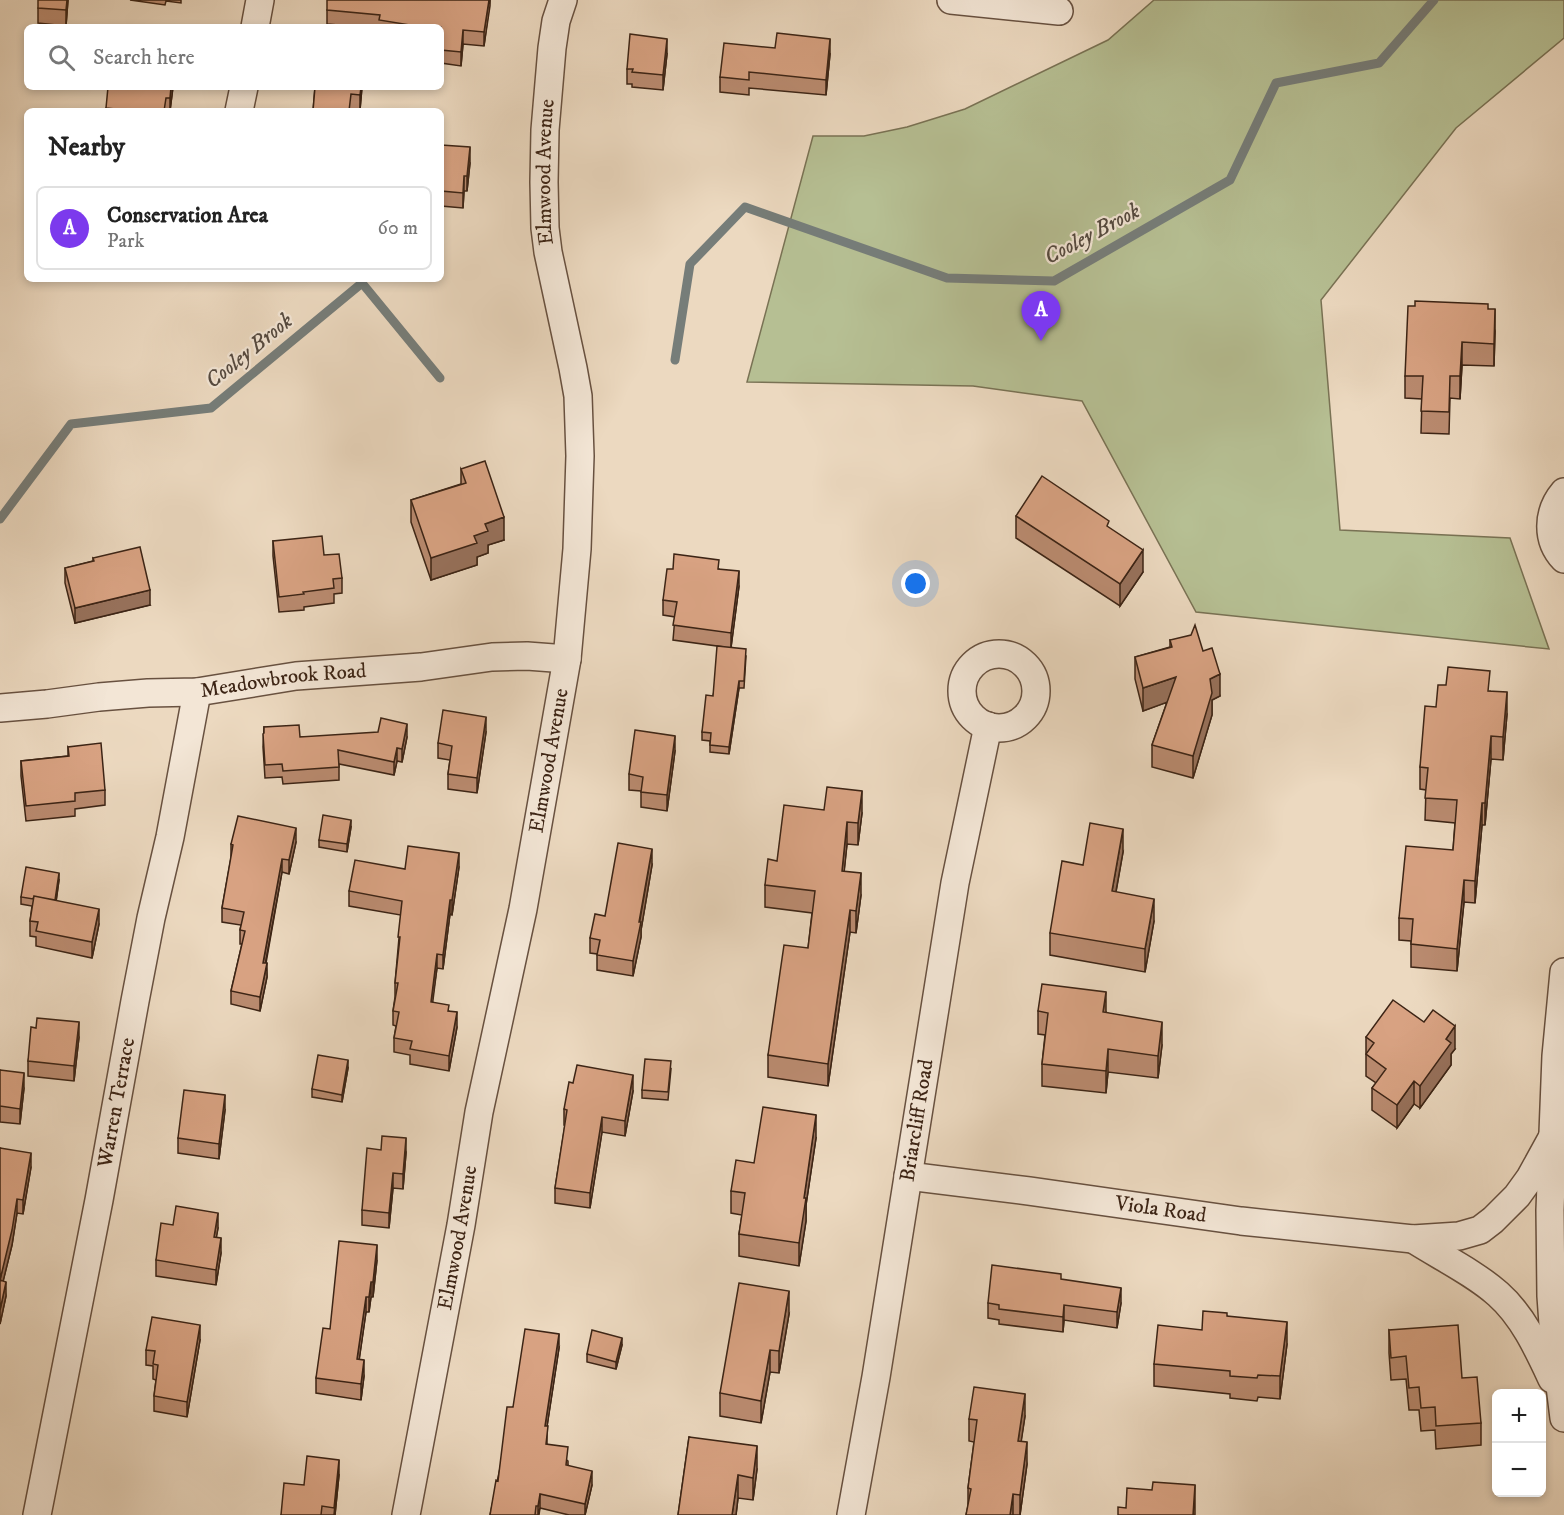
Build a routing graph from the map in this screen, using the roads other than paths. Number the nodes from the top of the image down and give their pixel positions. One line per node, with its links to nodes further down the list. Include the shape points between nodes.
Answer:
1 (260, 0): 5 (street)
2 (563, 0): 10 (street, Elmwood Avenue, via 552,48 544,182 548,252 578,396 577,549)
3 (951, 0): 4 (street)
4 (1059, 11)
5 (256, 24)
6 (243, 90): 7 (street)
7 (240, 108)
8 (1564, 492): 9 (street, via 1557,501 1550,526 1553,542)
9 (1564, 559)
10 (567, 658): 11 (street, Meadowbrook Road, via 492,657 421,667 296,676); 20 (street, Elmwood Avenue)
11 (197, 692): 12 (street, Meadowbrook Road, via 109,696); 19 (street, Warren Terrace)
12 (0, 708)
13 (988, 726): 16 (street, Briarcliff Road, via 955,883)
14 (1564, 972): 15 (street)
15 (1552, 1138): 17 (street, Viola Road, via 1517,1196 1480,1230 1459,1236); 18 (street, via 1551,1296)
16 (908, 1176): 17 (street, Viola Road, via 1241,1221); 21 (street, Briarcliff Road)
17 (1413, 1239): 18 (street, Viola Road, via 1499,1295 1540,1354)
18 (1563, 1408)
19 (37, 1515)
20 (406, 1515)
21 (851, 1515)

